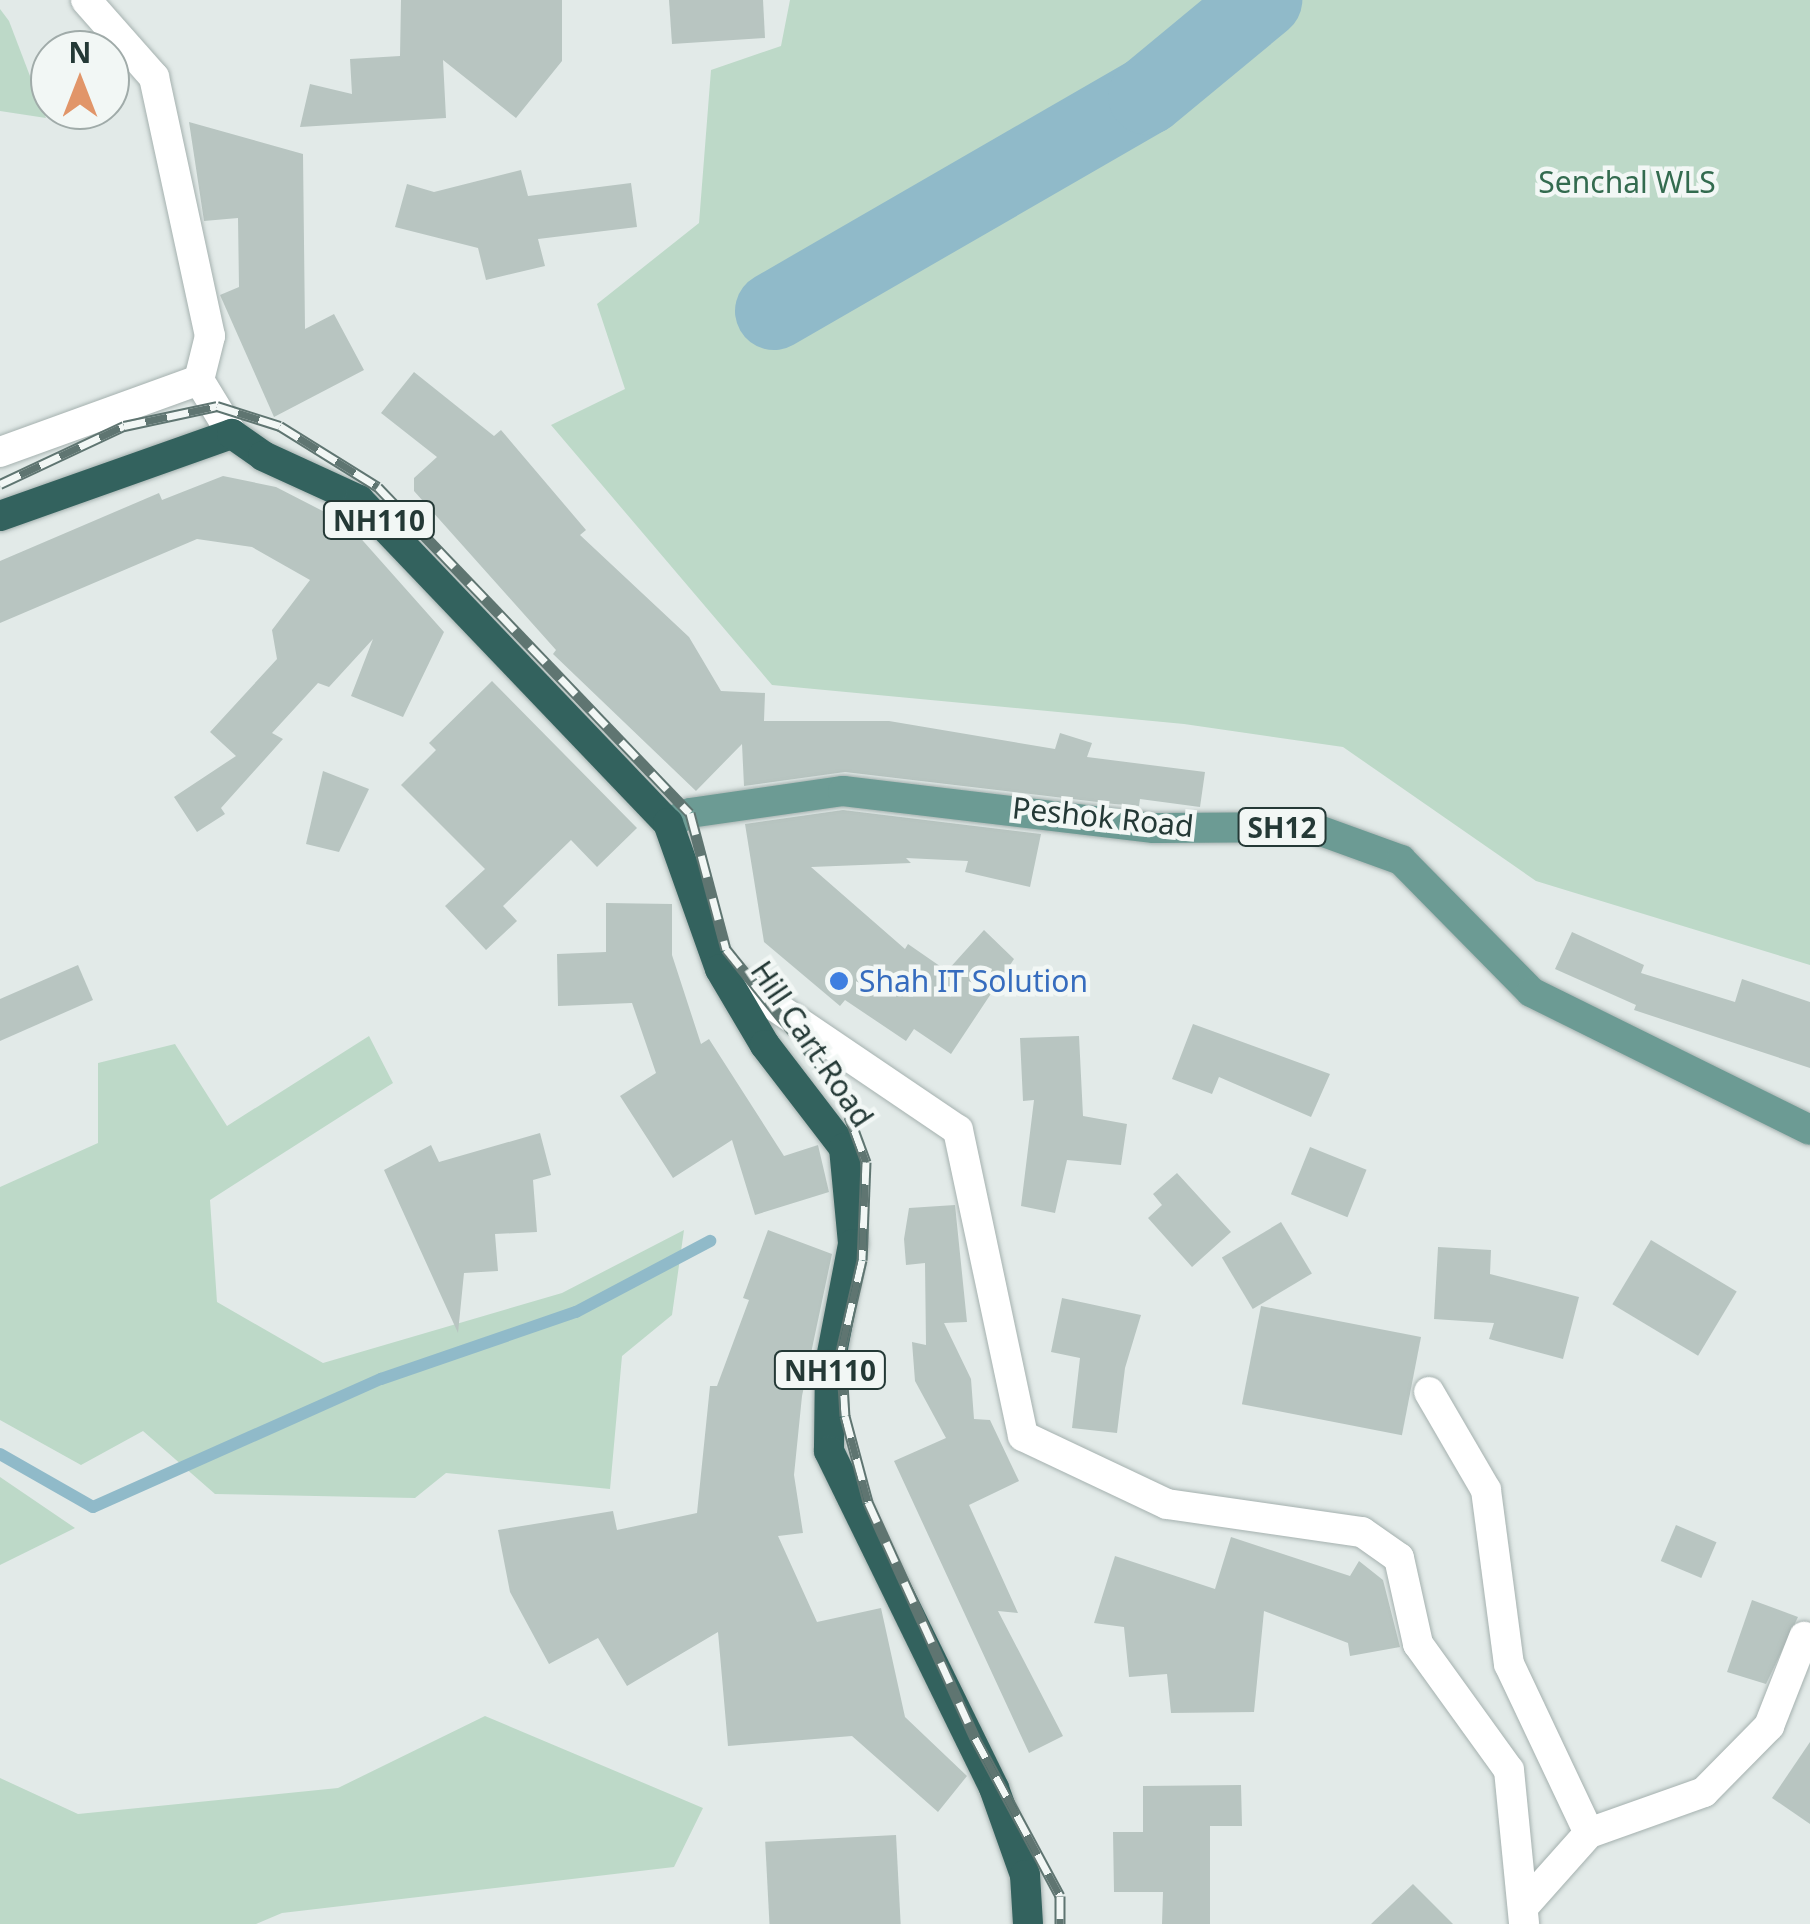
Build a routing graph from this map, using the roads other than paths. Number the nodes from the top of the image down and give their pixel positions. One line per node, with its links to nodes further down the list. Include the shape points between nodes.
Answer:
1 (86, 0): 2 (street, via 154,77 210,336)
2 (199, 380): 3 (street); 4 (street)
3 (232, 434): 5 (highway); 6 (highway, Hill Cart Road / NH110, via 263,456 359,500)
4 (0, 452)
5 (0, 516)
6 (668, 823): 7 (highway, Hill Cart Road / NH110); 8 (main road, Peshok Road / SH12, via 690,812 842,790 1154,828 1310,827 1400,860 1532,992)
7 (720, 969): 12 (street, via 958,1130 1023,1436 1167,1504 1362,1532 1399,1558 1418,1644 1509,1770); 13 (highway, Hill Cart Road / NH110, via 765,1045 844,1148 853,1244 830,1364 828,1451 994,1788 1025,1875)
8 (1810, 1130)
9 (1429, 1392): 11 (street, via 1486,1490 1509,1664)
10 (1804, 1637): 11 (street, via 1769,1726 1704,1792)
11 (1589, 1832): 12 (street)
12 (1523, 1915)
13 (1028, 1924)

